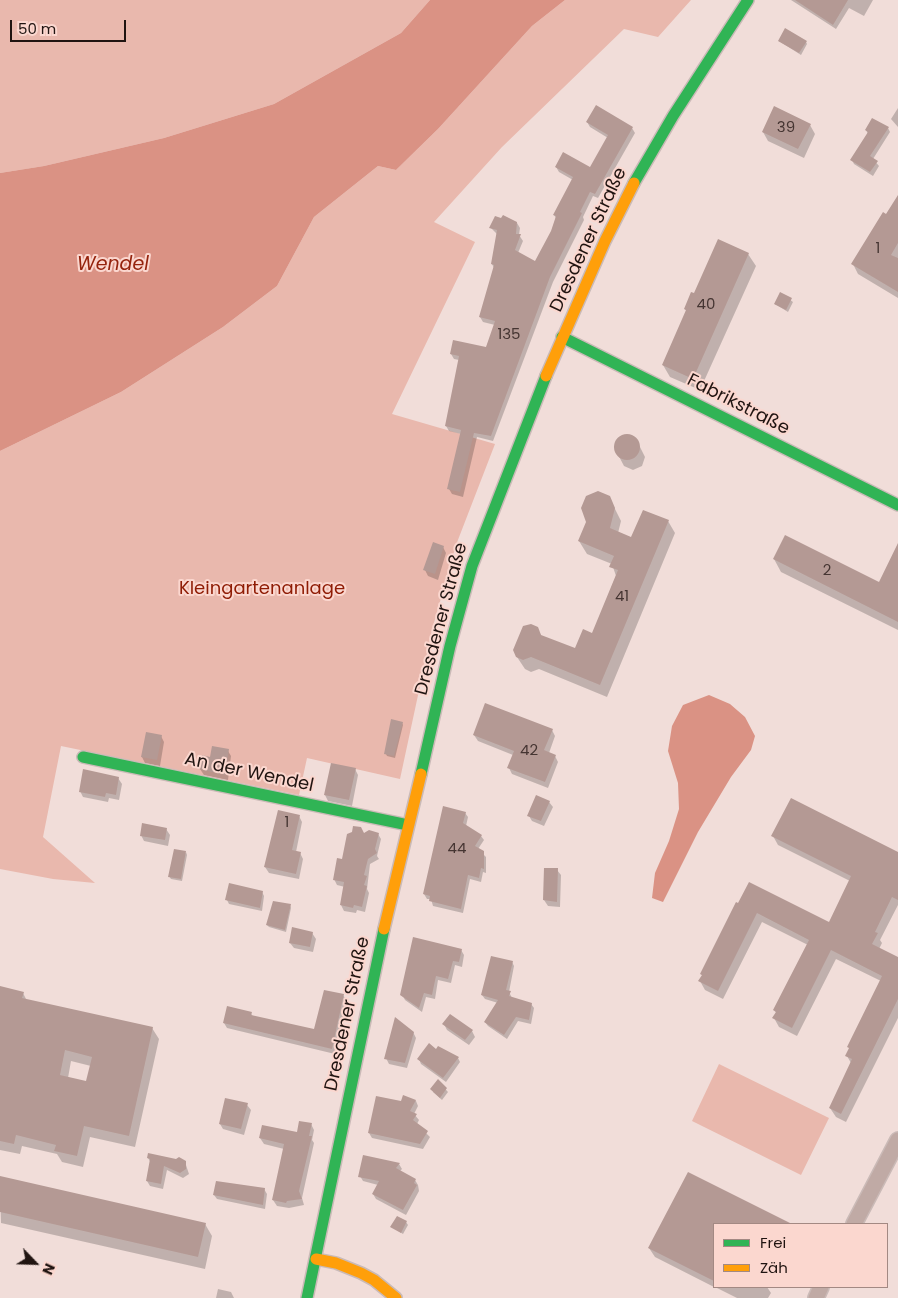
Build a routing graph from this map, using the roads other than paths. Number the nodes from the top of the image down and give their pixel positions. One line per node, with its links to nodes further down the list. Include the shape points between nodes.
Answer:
1 (748, 0): 2 (main road, Dresdener Straße, via 635,181 604,241)
2 (562, 337): 3 (main road, Fabrikstraße); 5 (main road, Dresdener Straße, via 472,566 456,619)
3 (898, 505)
4 (83, 757): 5 (main road, An der Wendel)
5 (408, 825): 8 (main road, Dresdener Straße)
6 (898, 1140): 7 (street)
7 (855, 1223)
8 (316, 1258): 9 (main road, Dresdener Straße); 10 (main road, via 361,1273)
9 (307, 1298)
10 (396, 1298)

